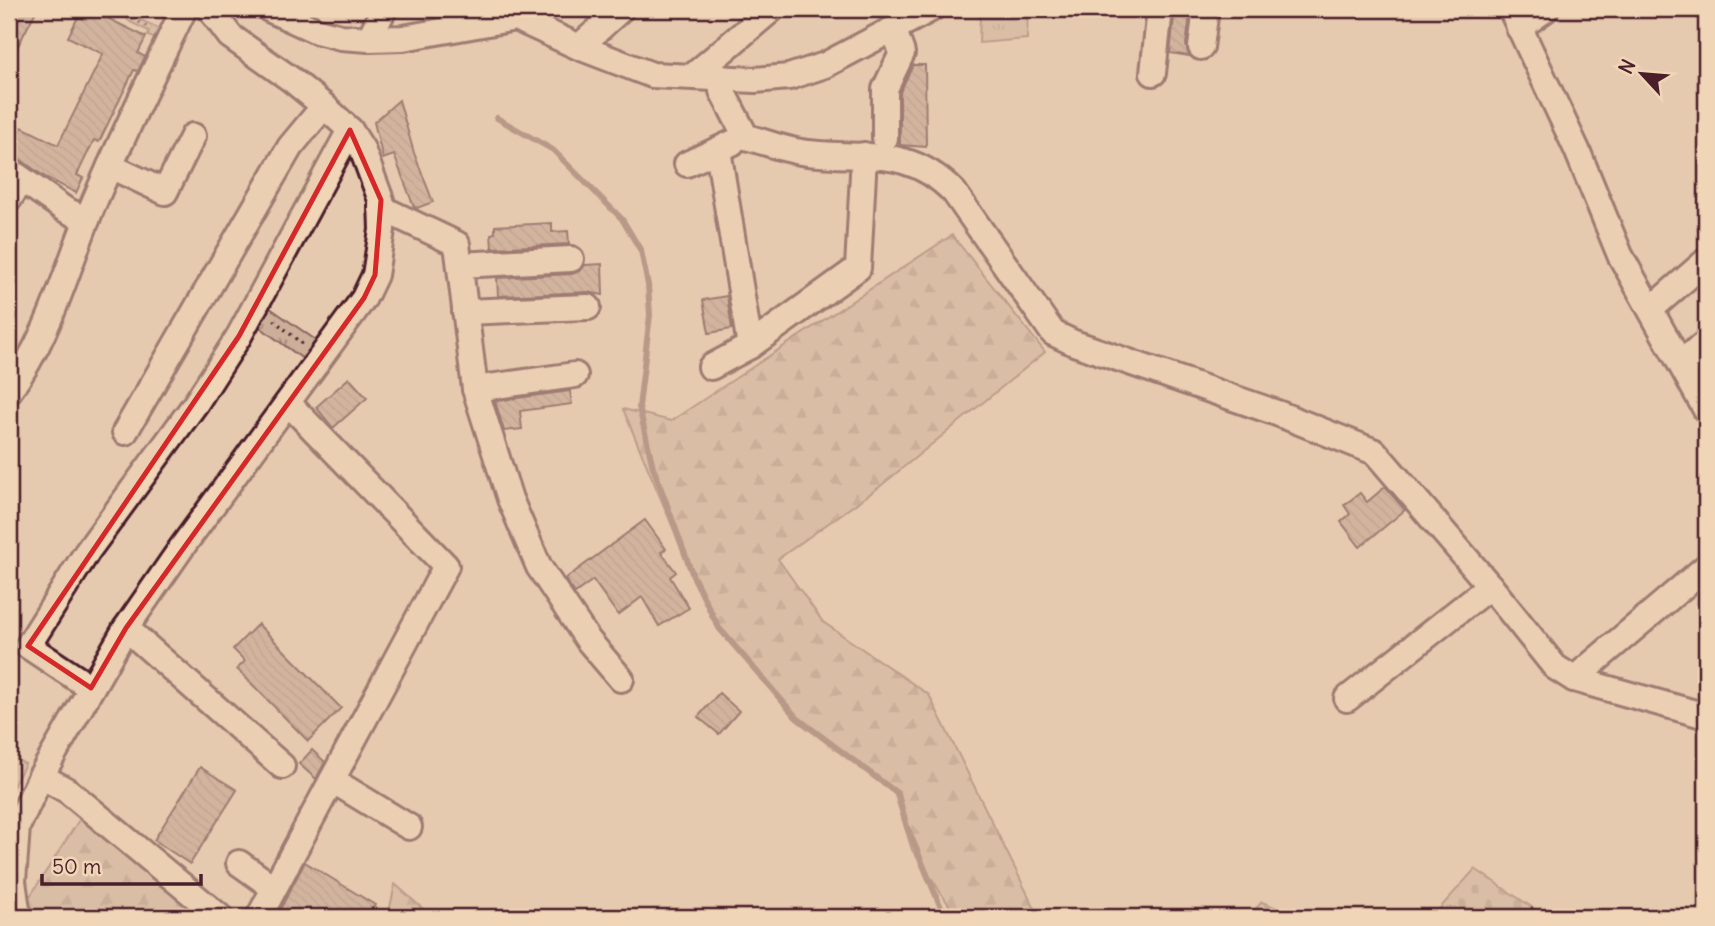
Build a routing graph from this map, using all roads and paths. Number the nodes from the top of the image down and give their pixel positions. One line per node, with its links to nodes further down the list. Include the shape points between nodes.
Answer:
1 (123, 9): 15 (path, via 130,18)
2 (184, 9): 15 (street)
3 (210, 9): 22 (street, via 230,36)
4 (269, 9): 16 (street, via 317,31)
5 (384, 9): 16 (street)
6 (621, 9): 17 (street)
7 (772, 9): 20 (street)
8 (931, 9): 14 (street)
9 (1160, 9): 19 (street)
10 (1206, 9): 18 (street)
11 (1546, 9): 13 (street)
12 (469, 17): 16 (street, via 403,38); 17 (street, via 516,18)
13 (1515, 18): 39 (street, via 1577,149 1620,255)
14 (894, 30): 21 (street, via 825,65 789,77); 26 (street, via 902,53 885,89)
15 (171, 37): 30 (street)
16 (369, 38)
17 (579, 47): 20 (street, via 652,75)
18 (1201, 47)
19 (1153, 72)
20 (693, 76): 21 (street)
21 (720, 77): 25 (street, via 722,91)
22 (324, 106): 23 (street); 51 (street, via 290,147)
23 (350, 131): 32 (street, via 362,149); 37 (street)
24 (193, 136): 30 (street, via 165,192)
25 (746, 137): 27 (street); 28 (street, via 807,153)
26 (886, 138)
27 (718, 150): 29 (street); 43 (street)
28 (864, 155): 43 (street, via 858,268); 53 (street, via 898,158 938,176 1053,333 1375,452)
29 (687, 164)
30 (110, 166): 33 (street)
31 (13, 183): 33 (street)
32 (381, 208): 36 (street, via 457,244); 49 (street, via 381,250 375,275 364,298)
33 (87, 220): 47 (street, via 50,320)
34 (571, 259): 36 (street)
35 (1706, 261): 39 (street)
36 (460, 265): 40 (street)
37 (256, 305): 42 (path); 57 (street, via 196,403 87,552 28,646)
38 (588, 307): 40 (street)
39 (1651, 309): 44 (street)
40 (465, 312): 48 (street)
41 (1706, 343): 44 (street)
42 (302, 345)
43 (750, 346): 45 (street)
44 (1681, 362): 50 (street)
45 (712, 367)
46 (575, 375): 48 (street)
47 (11, 382)
48 (475, 389): 55 (street, via 510,499 540,567 588,640)
49 (288, 403): 54 (street); 62 (street, via 446,566)
50 (1706, 410)
51 (125, 432)
52 (1706, 567): 56 (street)
53 (1490, 586): 56 (street, via 1555,667); 58 (street)
54 (126, 628): 57 (street); 60 (street)
55 (621, 679)
56 (1574, 679): 59 (street)
57 (91, 688): 61 (street)
58 (1347, 699)
59 (1706, 716)
60 (282, 766)
61 (41, 776): 66 (street, via 17,827 13,881); 67 (street, via 68,791)
62 (332, 780): 63 (street); 65 (street)
63 (409, 827)
64 (239, 863): 65 (street)
65 (274, 888): 68 (street)
66 (21, 917)
67 (220, 917)
68 (258, 917)

